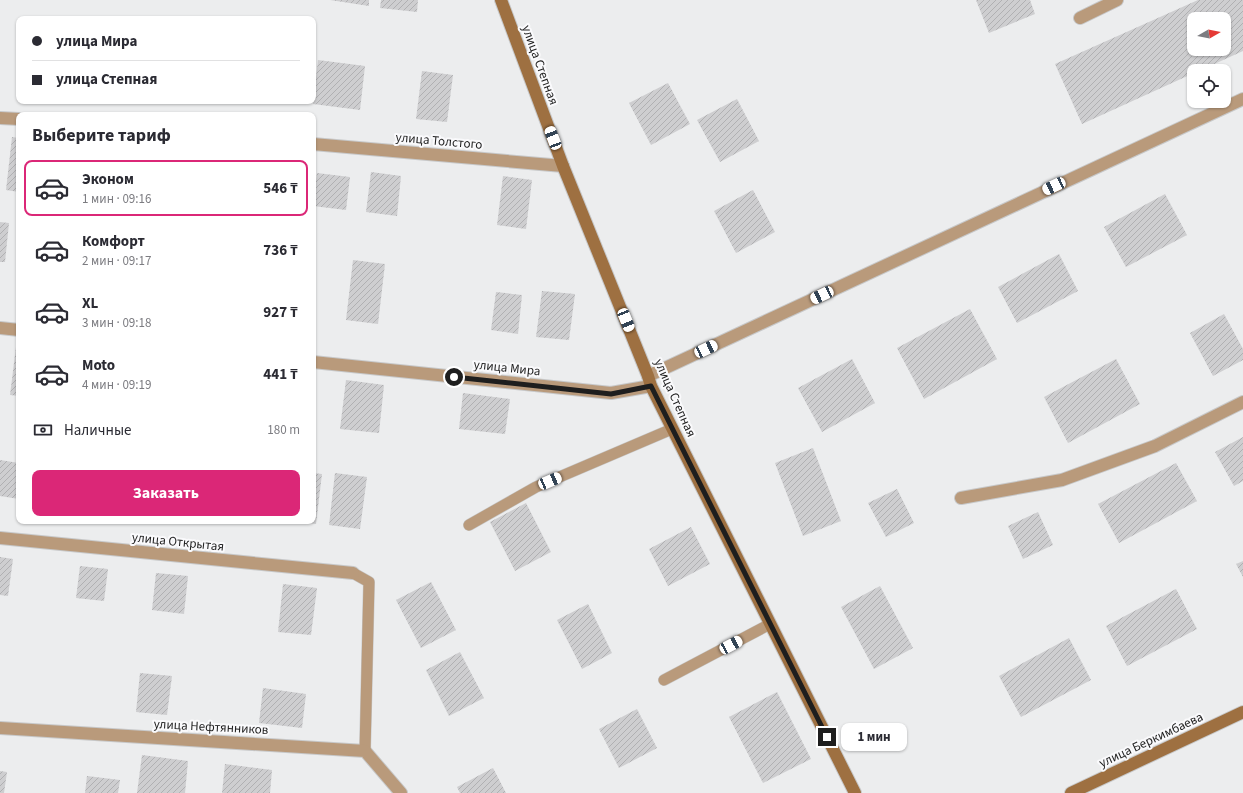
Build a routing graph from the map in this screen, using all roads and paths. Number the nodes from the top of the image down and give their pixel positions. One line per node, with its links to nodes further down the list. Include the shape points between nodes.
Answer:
1 (501, 0): 8 (street, улица Степная)
2 (1117, 0): 3 (street)
3 (1080, 18)
4 (1243, 99): 12 (street, улица Мира)
5 (0, 118): 6 (street)
6 (16, 119)
7 (316, 144): 8 (street, улица Толстого)
8 (563, 166): 12 (street, улица Степная)
9 (0, 328): 10 (street)
10 (16, 330)
11 (316, 362): 12 (street, улица Мира, via 611,394)
12 (650, 381): 14 (street, улица Степная)
13 (1243, 402): 15 (street, via 1155,446 1062,480)
14 (672, 429): 16 (lane, via 536,487); 19 (street, улица Степная)
15 (961, 498)
16 (469, 525)
17 (0, 538): 18 (street, улица Открытая)
18 (353, 573): 23 (lane, via 368,582)
19 (770, 624): 20 (lane); 25 (street, улица Степная)
20 (664, 680)
21 (1243, 712): 26 (street, улица Беркимбаева)
22 (0, 728): 23 (street, улица Нефтянников)
23 (365, 751): 24 (street)
24 (401, 793)
25 (855, 793)
26 (1071, 793)

